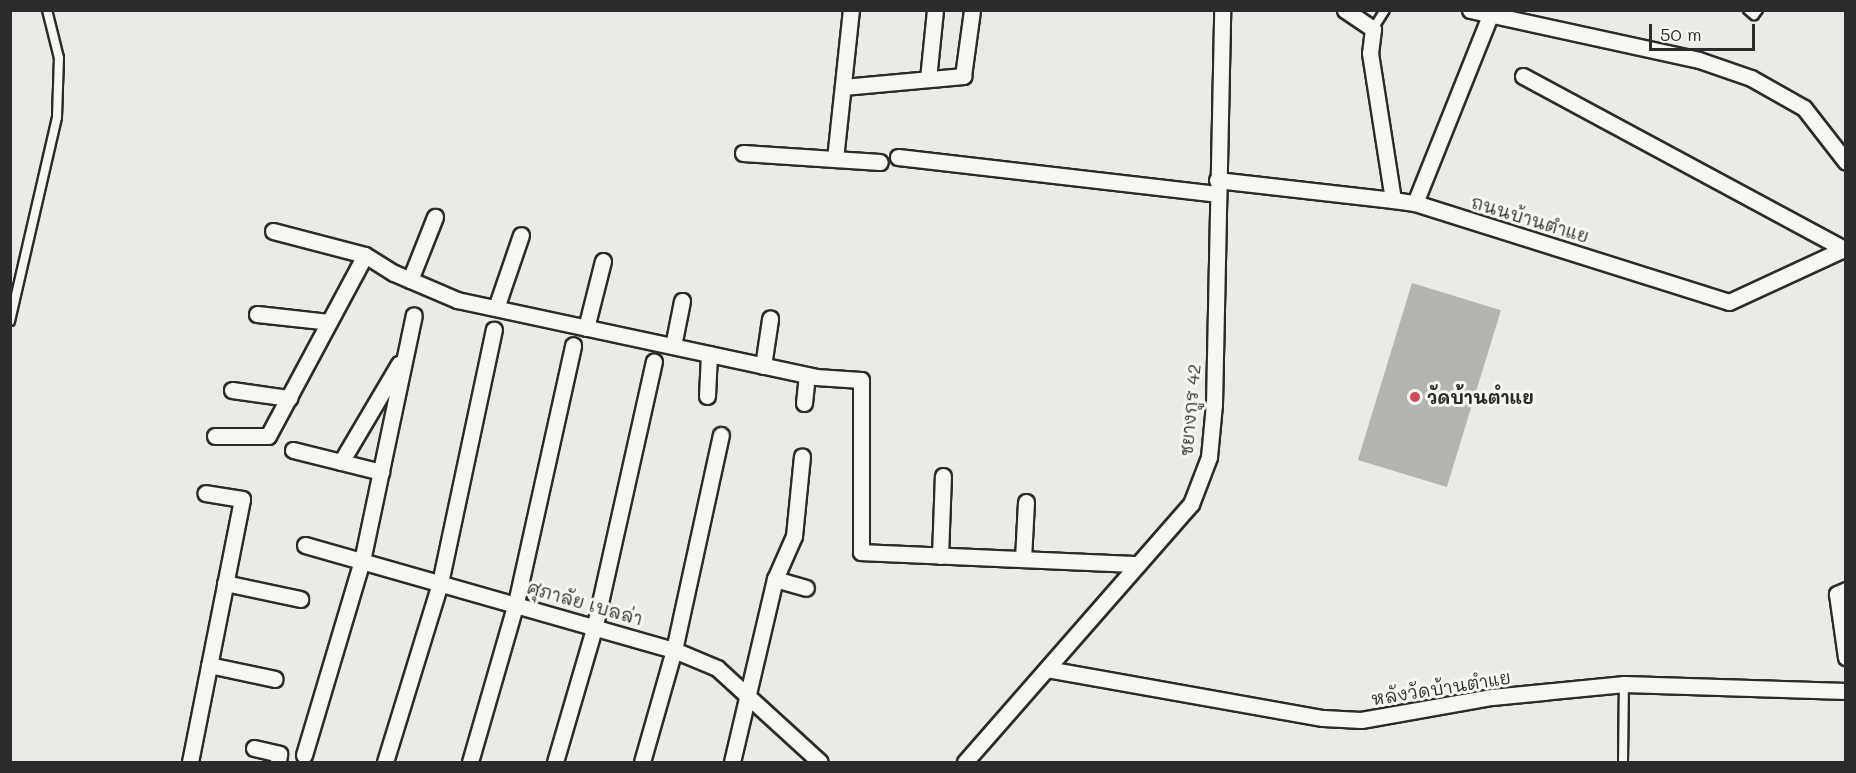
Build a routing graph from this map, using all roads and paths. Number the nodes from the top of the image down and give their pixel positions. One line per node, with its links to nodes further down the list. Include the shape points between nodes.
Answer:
1 (47, 10): 36 (lane, via 59,58 57,117)
2 (851, 10): 15 (street)
3 (935, 10): 14 (street)
4 (972, 10): 14 (street, via 963,76)
5 (1222, 10): 21 (street, ชยางกูร 42)
6 (1345, 10): 12 (street)
7 (1385, 10): 12 (lane)
8 (1470, 10): 11 (street)
9 (1748, 10): 10 (lane, via 1754,15)
10 (1758, 10)
11 (1491, 13): 20 (street, via 1699,60 1751,78 1804,108); 23 (street)
12 (1373, 29): 22 (street, via 1370,53)
13 (1523, 76): 27 (street)
14 (928, 79): 15 (street)
15 (843, 87): 18 (street)
16 (743, 153): 18 (street)
17 (898, 157): 21 (street, ถนนบ้านตำแย)
18 (836, 159): 19 (street)
19 (880, 162)
20 (1845, 162)
21 (1217, 187): 22 (street, ถนนบ้านตำแย); 64 (street, ชยางกูร 42, via 1214,404 1209,457 1191,504)
22 (1393, 200): 23 (street, ถนนบ้านตำแย)
23 (1415, 203): 27 (street, ถนนบ้านตำแย, via 1729,302)
24 (435, 217): 30 (street)
25 (273, 231): 28 (street)
26 (521, 235): 32 (street)
27 (1845, 249)
28 (365, 255): 30 (street); 37 (street)
29 (603, 261): 38 (street)
30 (410, 280): 32 (street, via 457,300)
31 (682, 301): 41 (street)
32 (496, 308): 38 (street)
33 (257, 314): 37 (street)
34 (414, 315): 42 (street)
35 (770, 319): 45 (street)
36 (10, 321)
37 (328, 322): 49 (street)
38 (586, 328): 41 (street)
39 (494, 330): 67 (street)
40 (573, 345): 71 (street)
41 (673, 346): 43 (street)
42 (406, 352): 55 (street); 56 (street)
43 (709, 354): 45 (street); 48 (street)
44 (654, 362): 72 (street)
45 (763, 366): 46 (street)
46 (807, 375): 50 (street); 61 (street, via 861,380 861,552)
47 (232, 390): 49 (street)
48 (707, 396)
49 (289, 398): 52 (street, via 268,436)
50 (804, 402)
51 (721, 435): 73 (street)
52 (215, 436)
53 (293, 450): 55 (street)
54 (802, 456): 65 (street, via 794,536)
55 (341, 462): 56 (street)
56 (381, 472): 63 (street)
57 (943, 476): 61 (street)
58 (205, 493): 66 (street, via 242,499)
59 (1026, 502): 62 (street)
60 (305, 545): 63 (street, ศุภาลัย เบลล่า)
61 (940, 556): 62 (street)
62 (1023, 559): 64 (street)
63 (362, 561): 67 (street, ศุภาลัย เบลล่า); 82 (street)
64 (1138, 564): 76 (street, ชยางกูร 42)
65 (775, 579): 68 (street); 80 (street)
66 (225, 583): 70 (street); 75 (street)
67 (440, 583): 71 (street, ศุภาลัย เบลล่า); 85 (street)
68 (806, 588)
69 (1845, 590): 74 (street, via 1837,594)
70 (300, 599)
71 (516, 603): 72 (street, ศุภาลัย เบลล่า); 86 (street)
72 (595, 625): 73 (street, ศุภาลัย เบลล่า); 87 (street)
73 (674, 650): 80 (street, ศุภาลัย เบลล่า, via 717,668); 88 (street)
74 (1845, 657)
75 (209, 665): 77 (street); 83 (street)
76 (1047, 669): 78 (street, หลังวัดบ้านตำแย, via 1323,718 1361,720 1492,697); 91 (street, ชยางกูร 42)
77 (275, 679)
78 (1624, 684): 79 (street, หลังวัดบ้านตำแย); 92 (lane)
79 (1845, 691)
80 (749, 697): 89 (street); 90 (street, ศุภาลัย เบลล่า)
81 (254, 748): 84 (street, via 279,754)
82 (304, 755)
83 (190, 762)
84 (278, 762)
85 (385, 762)
86 (470, 762)
87 (555, 762)
88 (642, 762)
89 (732, 762)
90 (820, 762)
91 (965, 762)
92 (1623, 762)

